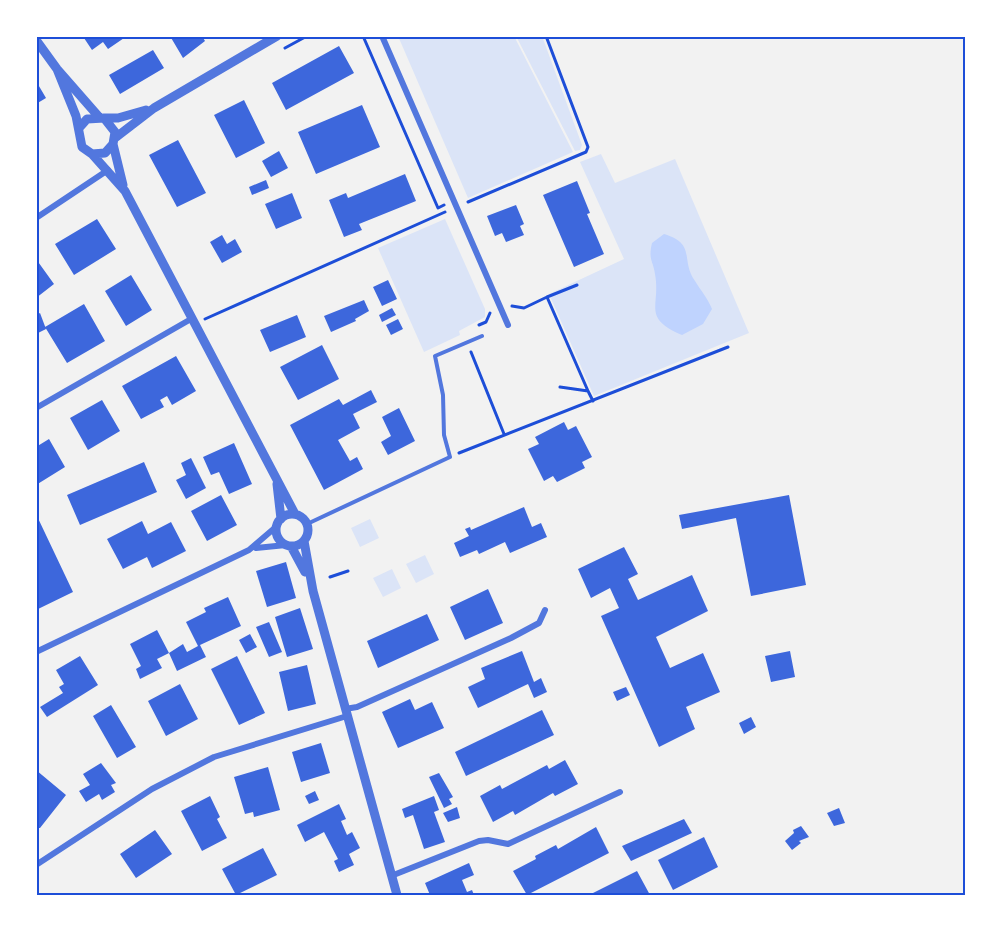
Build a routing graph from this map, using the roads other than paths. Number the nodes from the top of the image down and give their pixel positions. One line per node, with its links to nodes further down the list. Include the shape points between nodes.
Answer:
1 (277, 36): 5 (street)
2 (382, 36): 14 (street)
3 (36, 40): 4 (street)
4 (57, 69): 6 (street); 7 (street)
5 (154, 108): 6 (street, via 118,118); 8 (street)
6 (102, 118): 7 (street, via 87,119); 8 (street, via 113,126)
7 (79, 128): 9 (street, via 79,141)
8 (114, 141): 9 (street, via 105,153); 11 (street)
9 (92, 154): 10 (street)
10 (109, 170): 11 (street); 12 (street)
11 (125, 190): 13 (street)
12 (36, 218)
13 (193, 321): 16 (street); 17 (street)
14 (508, 325)
15 (482, 336): 20 (lane, via 435,356 450,457)
16 (36, 408)
17 (275, 476): 18 (street); 19 (street)
18 (295, 514): 19 (street); 20 (street)
19 (279, 523): 22 (street, via 277,534); 23 (street)
20 (307, 524): 21 (street)
21 (304, 541): 22 (street); 24 (street)
22 (288, 545): 23 (street); 24 (street)
23 (249, 550): 26 (street)
24 (313, 591): 27 (street)
25 (545, 610): 27 (street, via 539,622 511,638)
26 (36, 652)
27 (346, 712): 29 (street, via 214,757 152,789); 30 (street)
28 (620, 792): 30 (street, via 508,844 478,841)
29 (36, 865)
30 (391, 876): 31 (street)
31 (397, 895)

